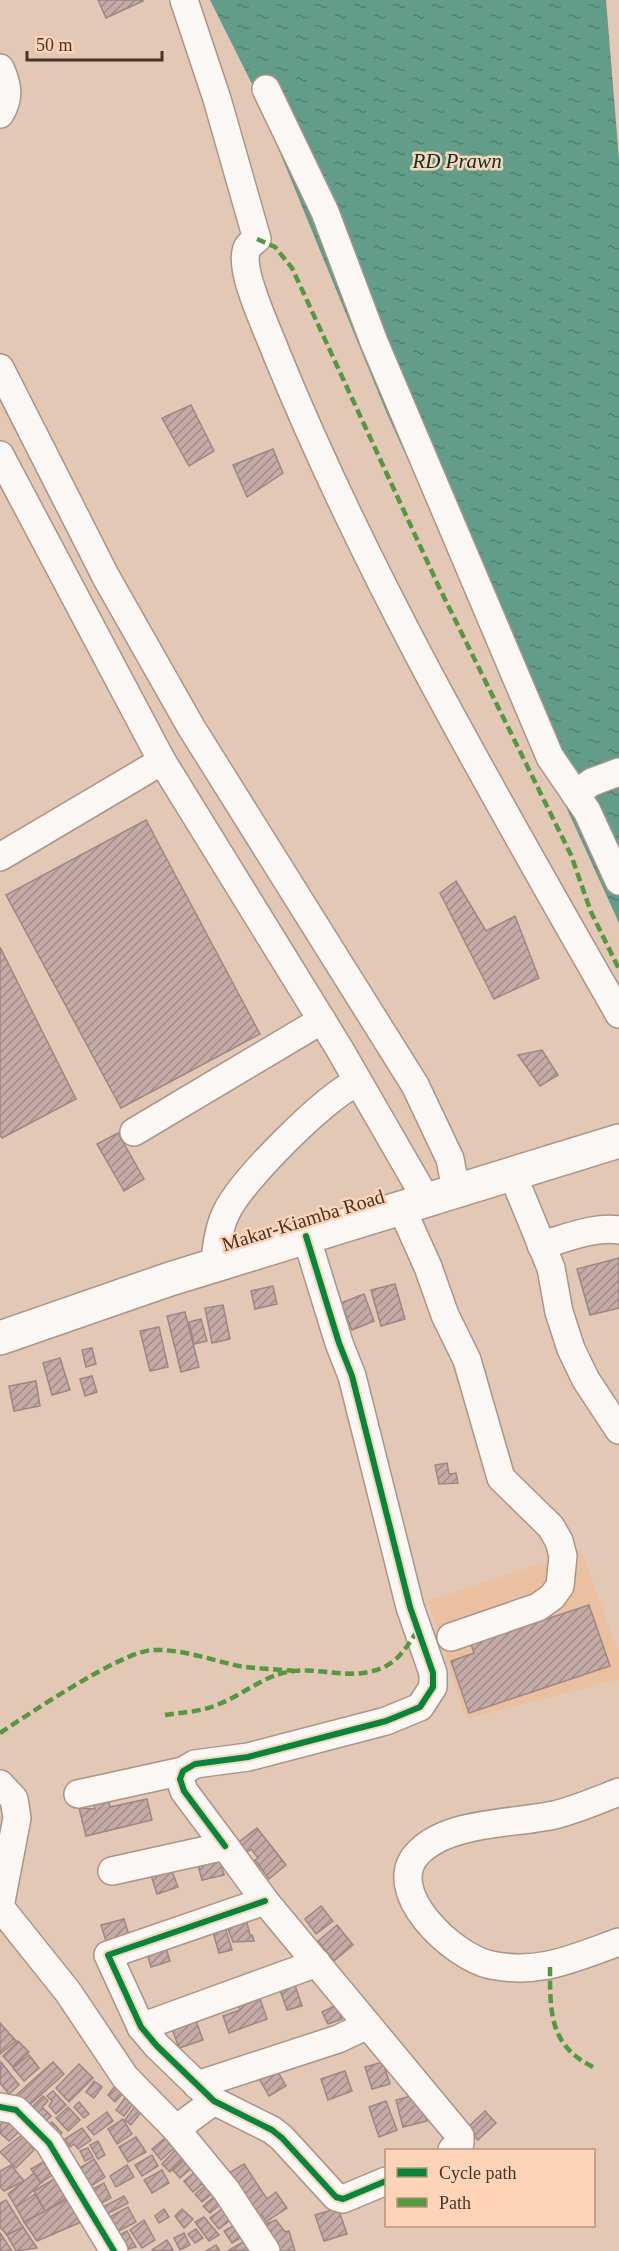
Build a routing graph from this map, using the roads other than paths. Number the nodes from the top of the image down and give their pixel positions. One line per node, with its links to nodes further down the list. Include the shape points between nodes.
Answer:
1 (184, 0): 12 (street, via 257,239 245,252 254,297 305,422 370,564 461,737)
2 (0, 68): 4 (street, via 8,94)
3 (266, 88): 9 (street, via 325,212 374,342 550,757)
4 (0, 114)
5 (0, 368): 18 (street, via 106,577 191,728 415,1084 450,1159)
6 (0, 455): 7 (street)
7 (162, 761): 10 (street); 13 (street)
8 (619, 772): 9 (street, via 592,782)
9 (575, 794): 11 (street)
10 (0, 857)
11 (619, 881)
12 (619, 1014)
13 (321, 1020): 14 (street); 15 (street)
14 (357, 1082): 18 (street); 22 (street, via 341,1089 314,1114 234,1202 220,1227)
15 (134, 1132)
16 (619, 1141): 17 (main road, Makar-Kiamba Road)
17 (512, 1173): 18 (main road, Makar-Kiamba Road); 21 (street)
18 (428, 1199): 20 (main road, Makar-Kiamba Road); 25 (street, via 428,1268 467,1360 501,1478 551,1527 564,1556 560,1586 538,1607)
19 (619, 1230): 21 (street)
20 (306, 1236): 22 (main road, Makar-Kiamba Road); 26 (street, via 352,1376 410,1607 433,1673 433,1687 420,1707 386,1721 248,1757 195,1764)
21 (541, 1245): 24 (street, via 551,1268 571,1349)
22 (214, 1265): 23 (main road, Makar-Kiamba Road)
23 (0, 1338)
24 (619, 1430)
25 (451, 1636)
26 (183, 1771): 29 (street); 30 (street, via 180,1779 184,1791)
27 (0, 1784): 33 (street, via 14,1799 17,1818)
28 (619, 1792): 34 (street, via 555,1815 472,1827 447,1835 419,1851 408,1880 413,1899 438,1934 489,1965 550,1967)
29 (78, 1794)
30 (225, 1846): 31 (street); 32 (street)
31 (112, 1871)
32 (265, 1901): 35 (street); 37 (street, via 108,1955)
33 (0, 1907): 40 (street, via 68,1992 125,2077)
34 (619, 1942)
35 (317, 1963): 36 (street); 37 (street)
36 (368, 2025): 38 (street); 41 (street, via 460,2136)
37 (141, 2027): 38 (street)
38 (205, 2093): 40 (street); 42 (street, via 272,2130 336,2197 343,2199)
39 (0, 2107): 43 (street, via 16,2110 49,2143)
40 (176, 2129): 44 (street, via 226,2190)
41 (454, 2149)
42 (385, 2182)
43 (108, 2249)
44 (266, 2251)

